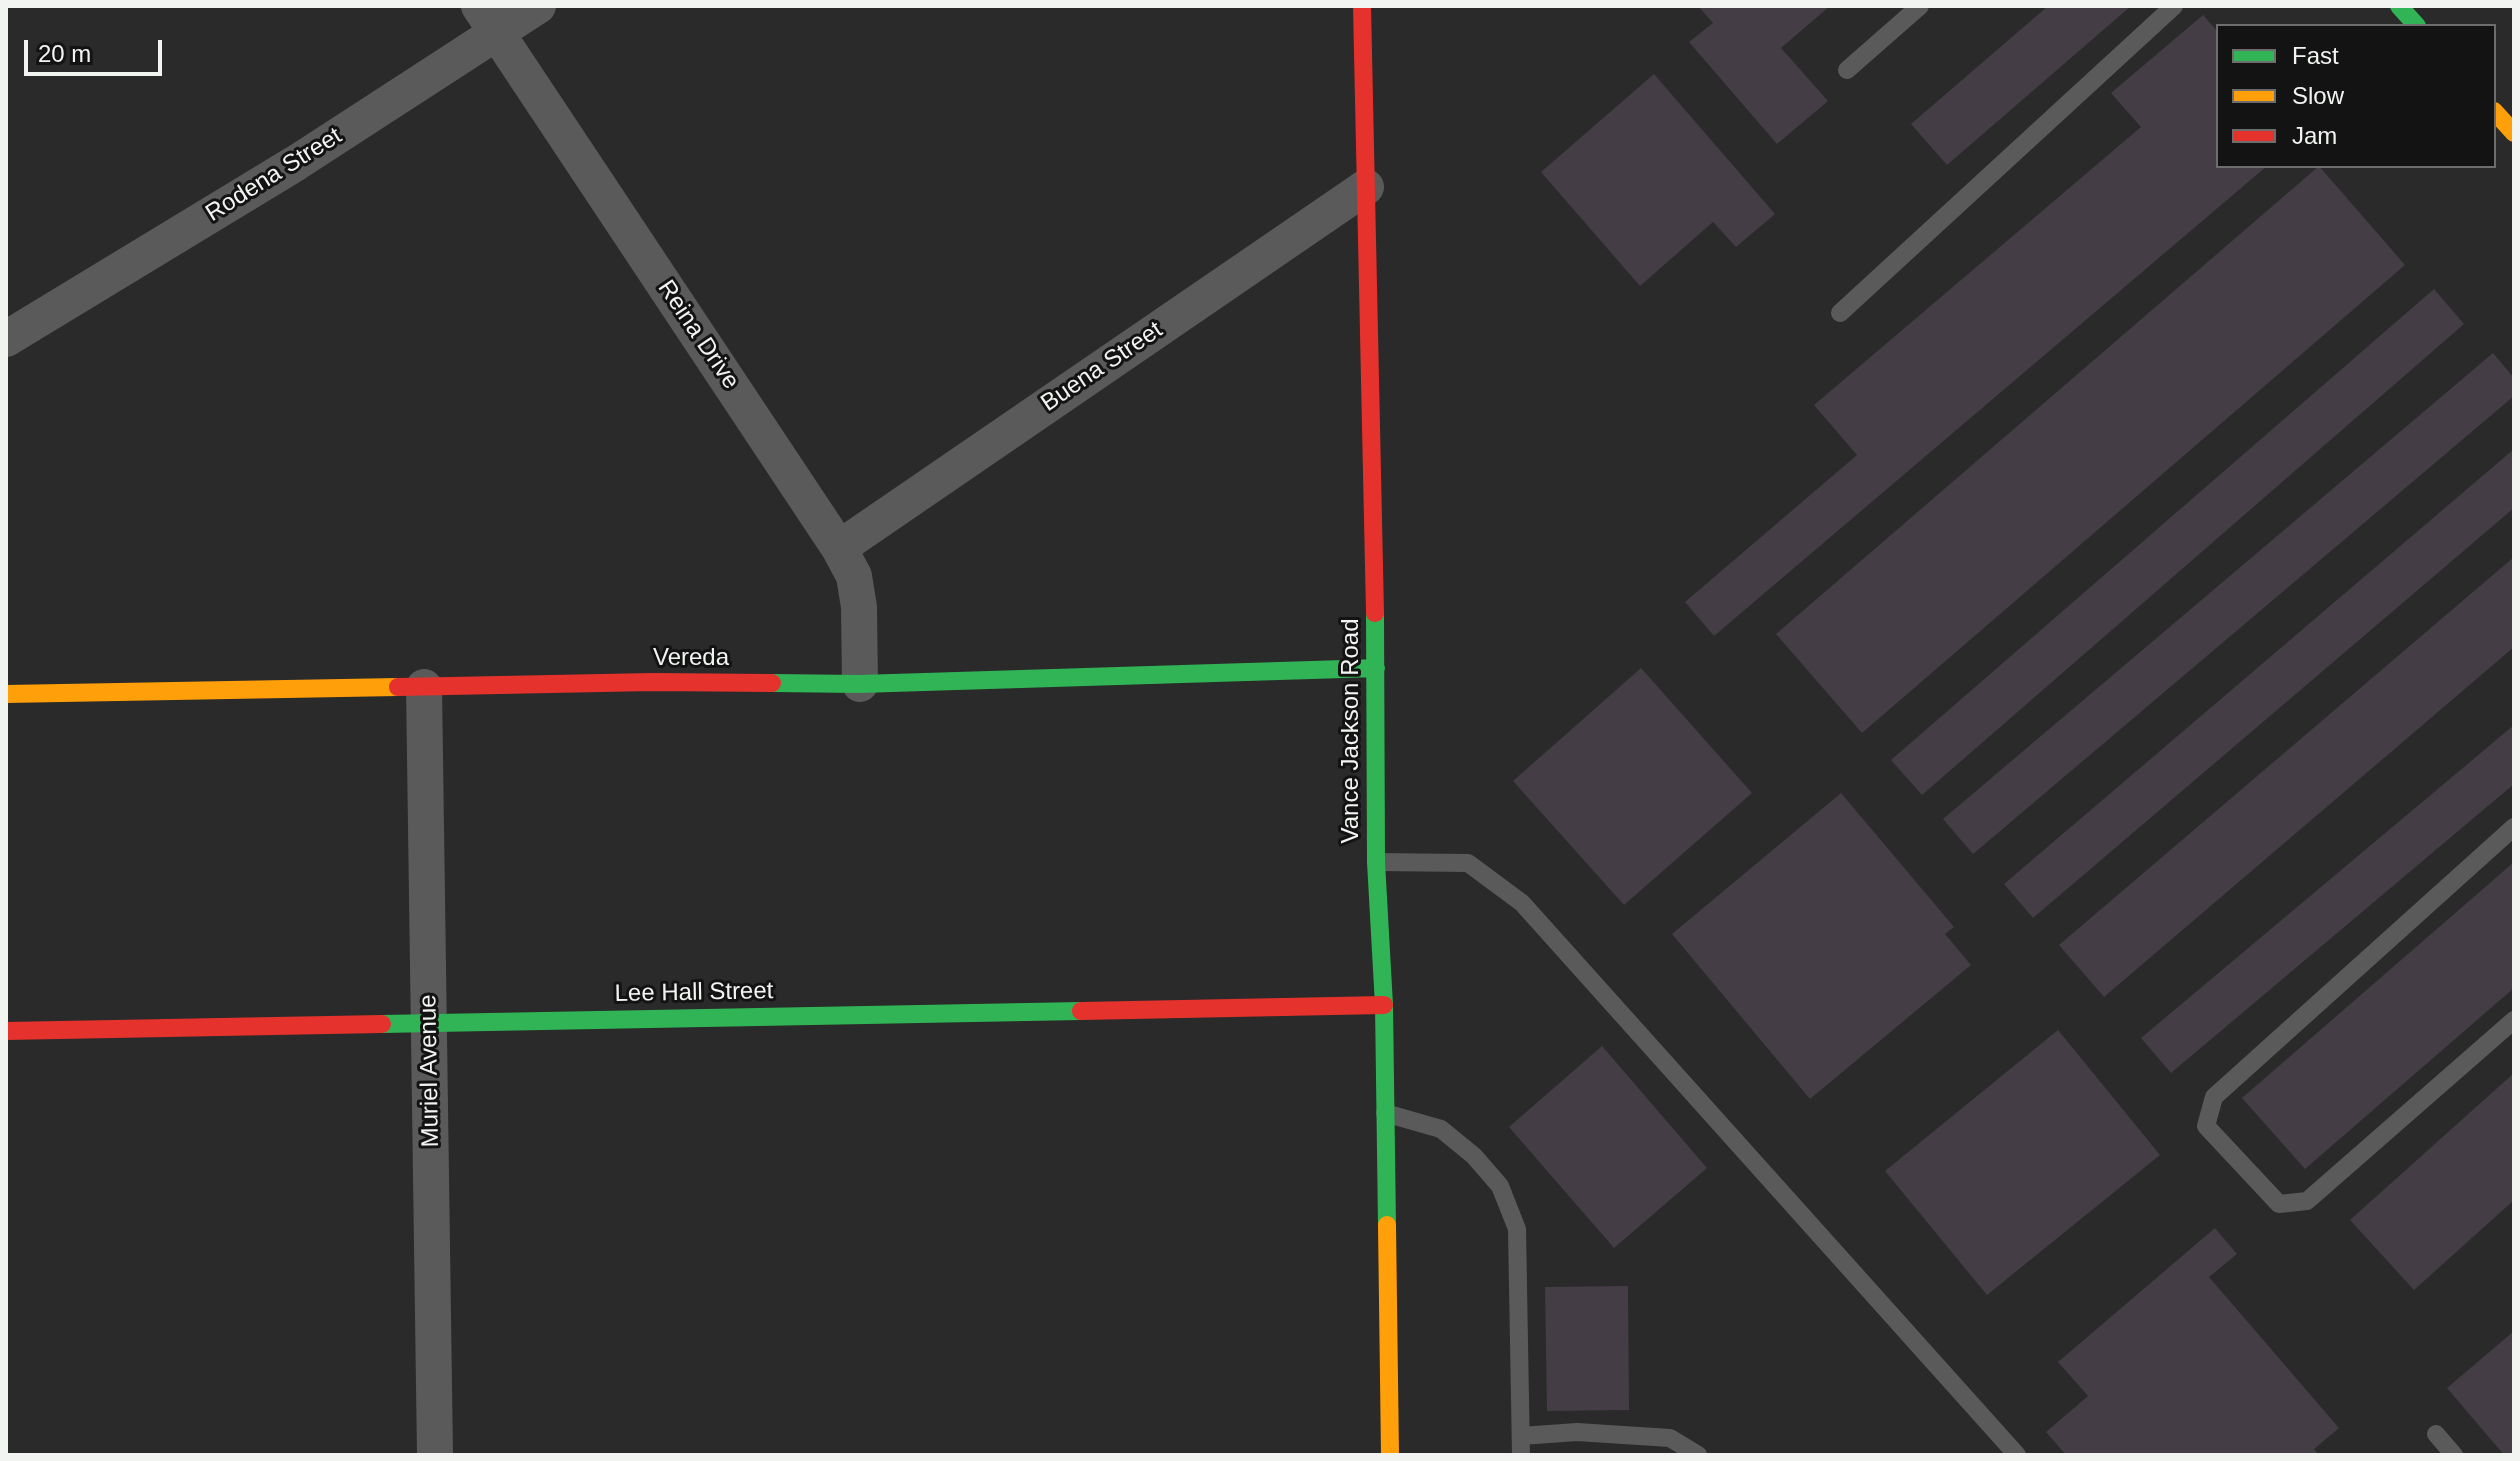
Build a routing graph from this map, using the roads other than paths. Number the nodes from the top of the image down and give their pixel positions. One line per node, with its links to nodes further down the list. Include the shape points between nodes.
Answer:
1 (538, 6): 6 (street, Rodena Street)
2 (1362, 6): 11 (street, Vance Jackson Road)
3 (1920, 6): 8 (lane)
4 (2174, 6): 12 (lane)
5 (2399, 6): 7 (street)
6 (488, 20): 13 (street, Rodena Street, via 296,163); 14 (street, Reina Drive)
7 (2415, 24)
8 (1847, 70)
9 (2496, 113): 10 (street)
10 (2514, 133)
11 (1366, 187): 14 (street, Buena Street); 15 (street, Vance Jackson Road)
12 (1840, 313)
13 (6, 339)
14 (839, 548): 16 (street, Reina Drive, via 854,576 859,607)
15 (1376, 668): 16 (street, Vereda); 20 (street, Vance Jackson Road)
16 (860, 684): 17 (street, Vereda)
17 (424, 687): 18 (street, Vereda); 23 (street, Muriel Avenue)
18 (6, 694)
19 (2514, 827): 22 (lane, via 2214,1097 2206,1126 2279,1204 2307,1201)
20 (1376, 862): 21 (street, Vance Jackson Road); 32 (lane, via 1468,863 1522,903)
21 (1384, 1005): 23 (street, Lee Hall Street); 25 (street, Vance Jackson Road)
22 (2514, 1020)
23 (429, 1022): 24 (street, Lee Hall Street); 28 (street, Muriel Avenue)
24 (6, 1031)
25 (1385, 1113): 27 (lane, via 1441,1129 1500,1186 1517,1229); 29 (street, Vance Jackson Road)
26 (2436, 1434): 33 (lane)
27 (1521, 1436): 30 (lane); 31 (lane, via 1577,1432 1670,1438)
28 (435, 1455)
29 (1390, 1455)
30 (1521, 1455)
31 (1698, 1455)
32 (2017, 1455)
33 (2454, 1455)

